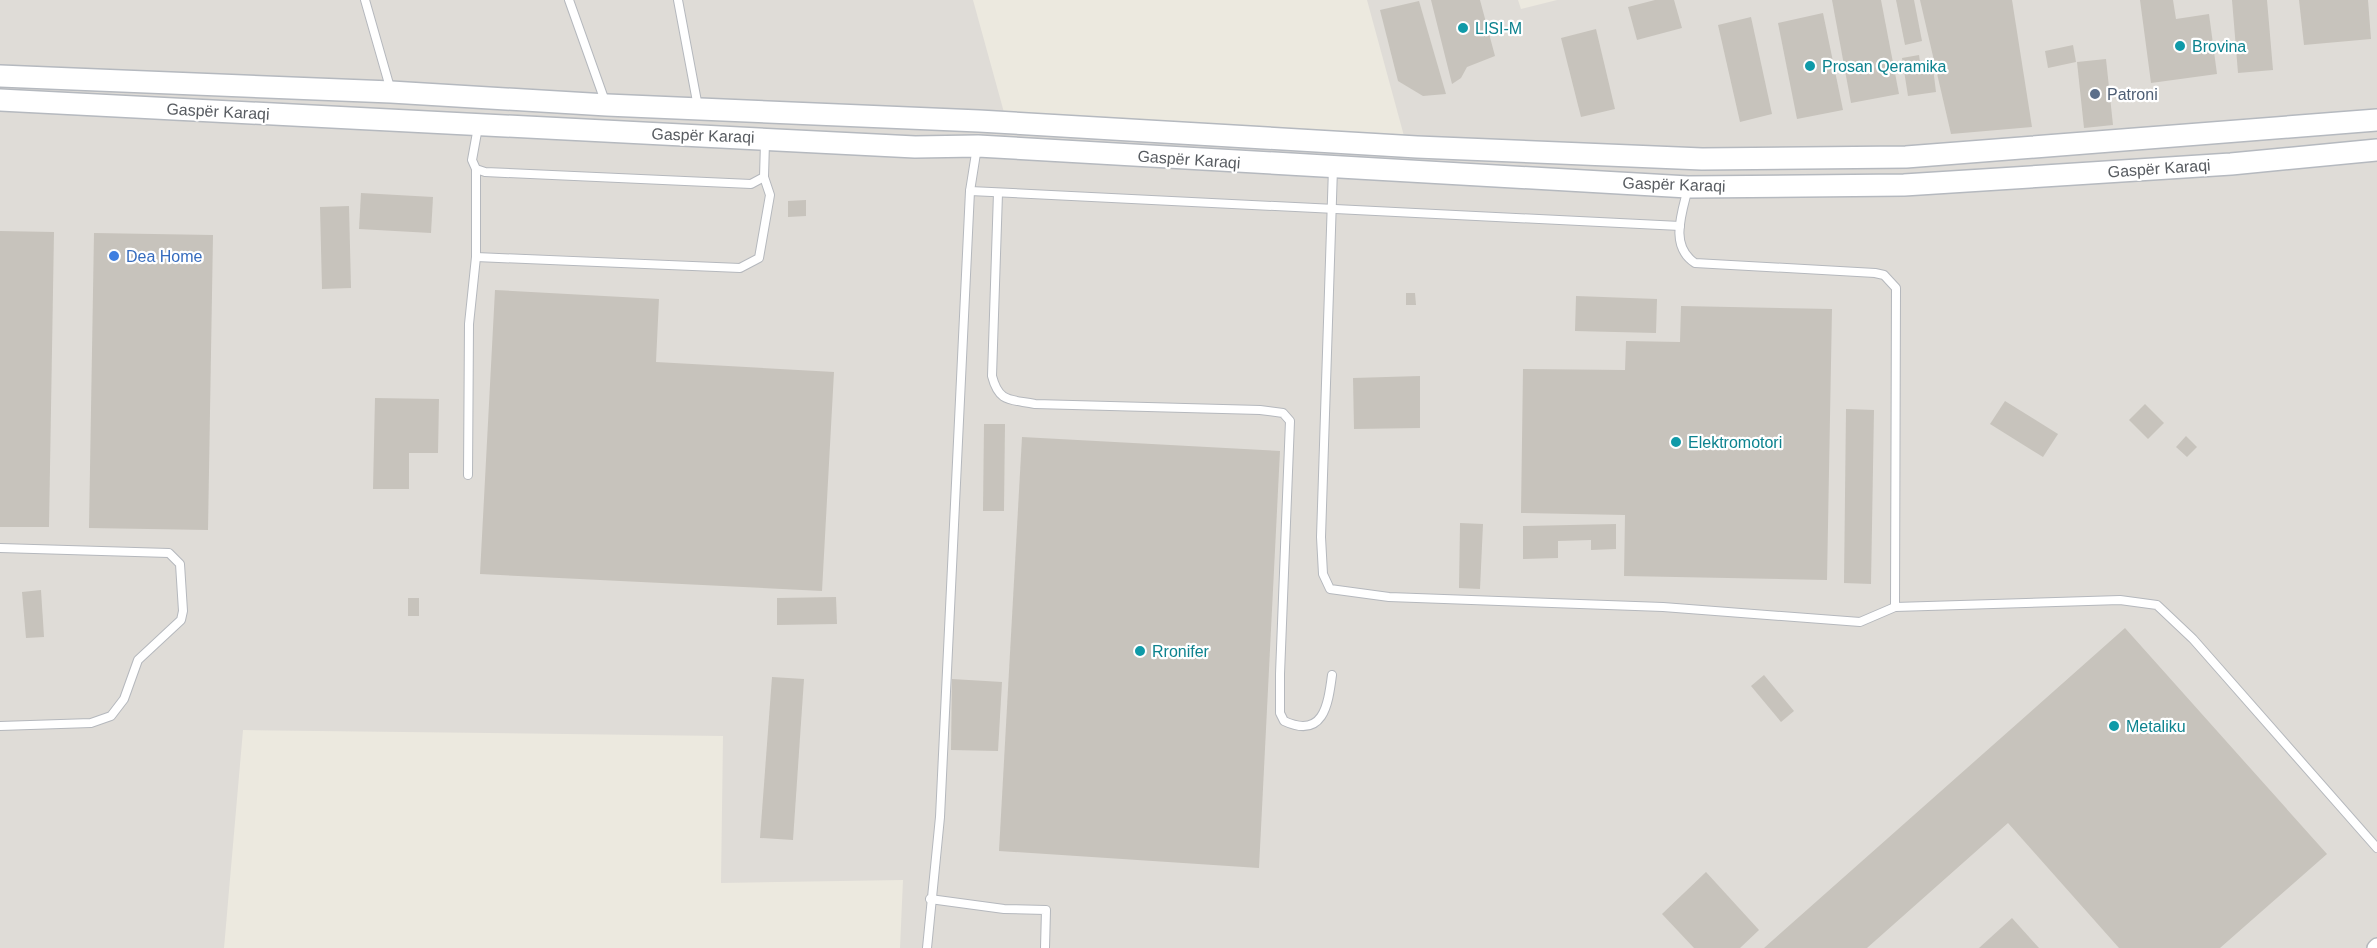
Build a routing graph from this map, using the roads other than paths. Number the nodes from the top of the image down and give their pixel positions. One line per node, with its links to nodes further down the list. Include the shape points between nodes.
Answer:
1 (569, 0): 7 (lane)
2 (678, 0): 8 (lane)
3 (368, 1): 5 (lane)
4 (0, 76): 5 (main road, Gaspër Karaqi)
5 (391, 92): 7 (main road, Gaspër Karaqi)
6 (0, 100): 10 (main road, Gaspër Karaqi)
7 (607, 105): 8 (main road, Gaspër Karaqi)
8 (699, 109): 9 (main road, Gaspër Karaqi, via 1702,159 1906,157)
9 (2377, 120)
10 (478, 125): 11 (main road, Gaspër Karaqi); 15 (lane, via 472,160)
11 (765, 138): 12 (main road, Gaspër Karaqi, via 915,147); 16 (lane)
12 (978, 146): 14 (main road, Gaspër Karaqi); 18 (lane)
13 (2377, 150): 17 (main road, Gaspër Karaqi, via 2231,164 1904,185)
14 (1333, 168): 17 (main road, Gaspër Karaqi); 20 (lane)
15 (476, 169): 16 (lane, via 751,184); 22 (lane)
16 (764, 177): 22 (lane, via 770,195 759,258 740,268)
17 (1688, 187): 21 (lane)
18 (970, 191): 19 (lane); 29 (lane, via 940,817)
19 (998, 193): 20 (lane); 26 (lane, via 992,376 996,390 1003,398 1035,404 1283,413 1290,421 1280,674 1280,713 1284,721 1304,727 1320,718)
20 (1333, 209): 21 (lane); 25 (lane, via 1321,537 1323,574 1330,589 1389,597 1663,607 1860,622)
21 (1680, 226): 25 (lane, via 1683,252 1695,263 1875,273 1891,280 1896,288)
22 (476, 257): 23 (lane, via 469,324)
23 (468, 475)
24 (0, 548): 27 (lane, via 169,553 180,564 183,611 181,620 138,660 124,699 111,716 91,723)
25 (1895, 607): 28 (lane, via 2120,600 2157,605 2193,639)
26 (1332, 675)
27 (0, 726)
28 (2377, 848)
29 (930, 899): 30 (lane); 31 (lane, via 1046,910)
30 (927, 948)
31 (1045, 948)

